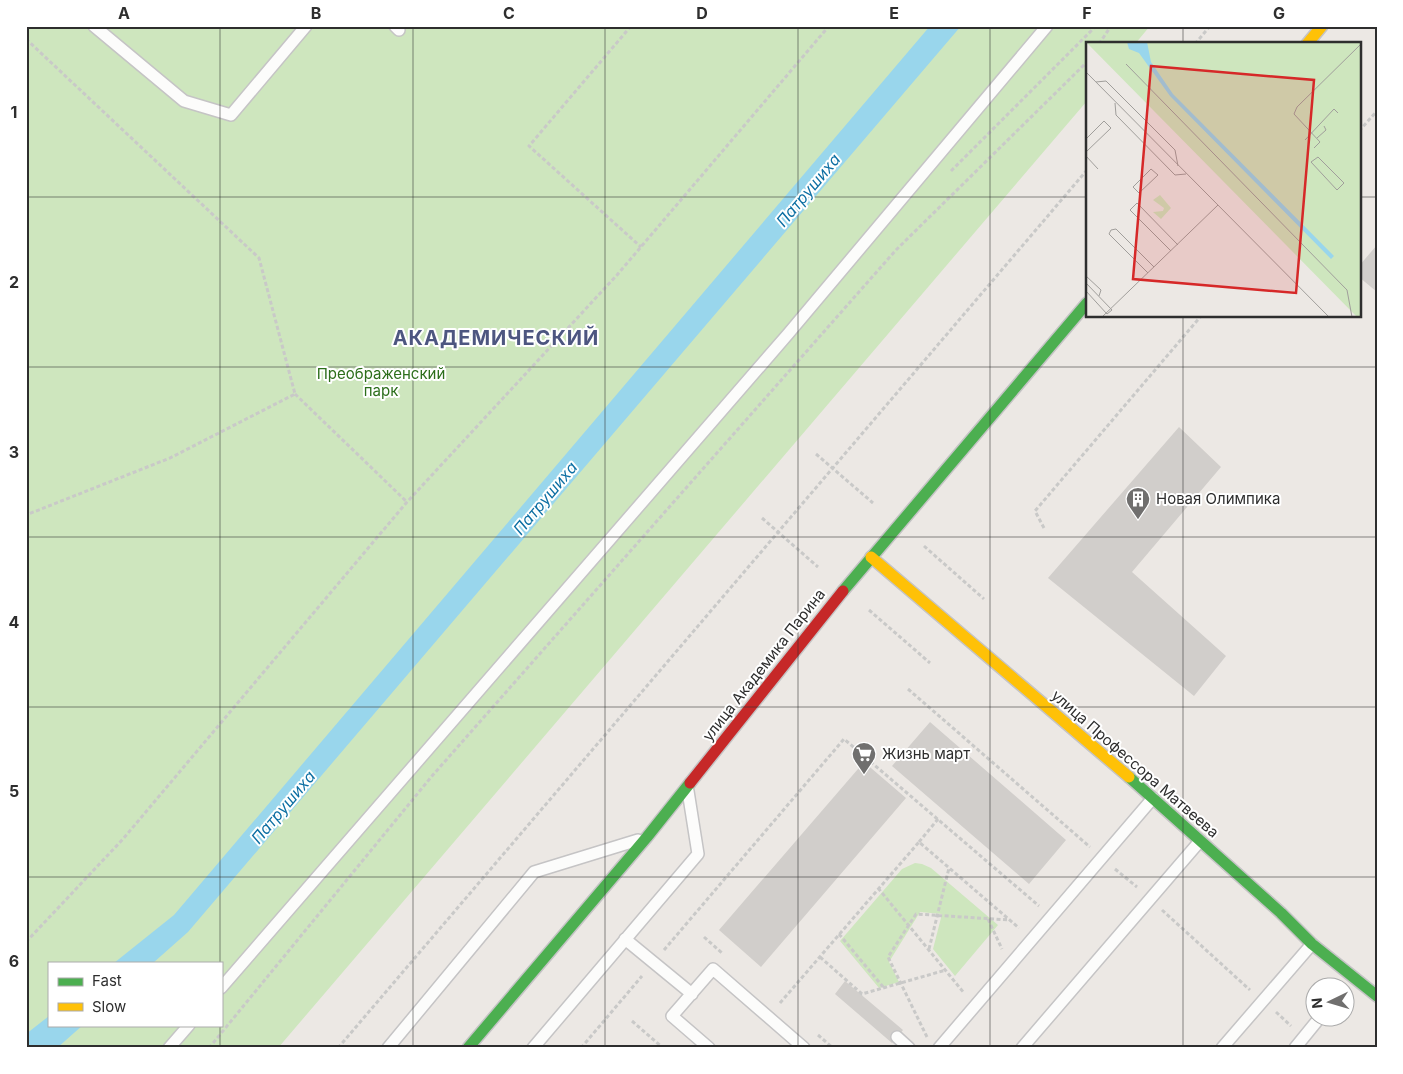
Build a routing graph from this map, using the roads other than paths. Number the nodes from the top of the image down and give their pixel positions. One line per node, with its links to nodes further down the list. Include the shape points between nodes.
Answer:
1 (94, 26): 2 (lane, via 184,101 231,115)
2 (306, 26)
3 (1046, 26): 16 (lane, via 788,334)
4 (1322, 26): 5 (street)
5 (1309, 42)
6 (1086, 304): 7 (street, улица Академика Парина)
7 (871, 557): 8 (street, улица Академика Парина); 9 (street, улица Профессора Матвеева)
8 (687, 787): 10 (street, улица Академика Парина); 12 (lane, via 698,854)
9 (1153, 798): 11 (street, улица Профессора Матвеева); 22 (lane)
10 (646, 837): 24 (lane, via 534,872); 25 (street, улица Академика Парина)
11 (1200, 841): 13 (street, улица Профессора Матвеева); 30 (lane)
12 (625, 939): 17 (lane); 26 (lane)
13 (1312, 944): 14 (street, улица Профессора Матвеева); 31 (lane)
14 (1352, 976)
15 (1356, 980): 18 (street, улица Профессора Матвеева)
16 (222, 987)
17 (692, 994): 27 (lane, via 672,1016); 28 (lane, via 713,969)
18 (1377, 996)
19 (188, 1026): 23 (lane)
20 (1313, 1026): 32 (lane)
21 (897, 1037): 29 (lane)
22 (934, 1045)
23 (169, 1048)
24 (388, 1048)
25 (468, 1048)
26 (533, 1048)
27 (709, 1048)
28 (804, 1048)
29 (909, 1048)
30 (1022, 1048)
31 (1222, 1048)
32 (1295, 1048)

